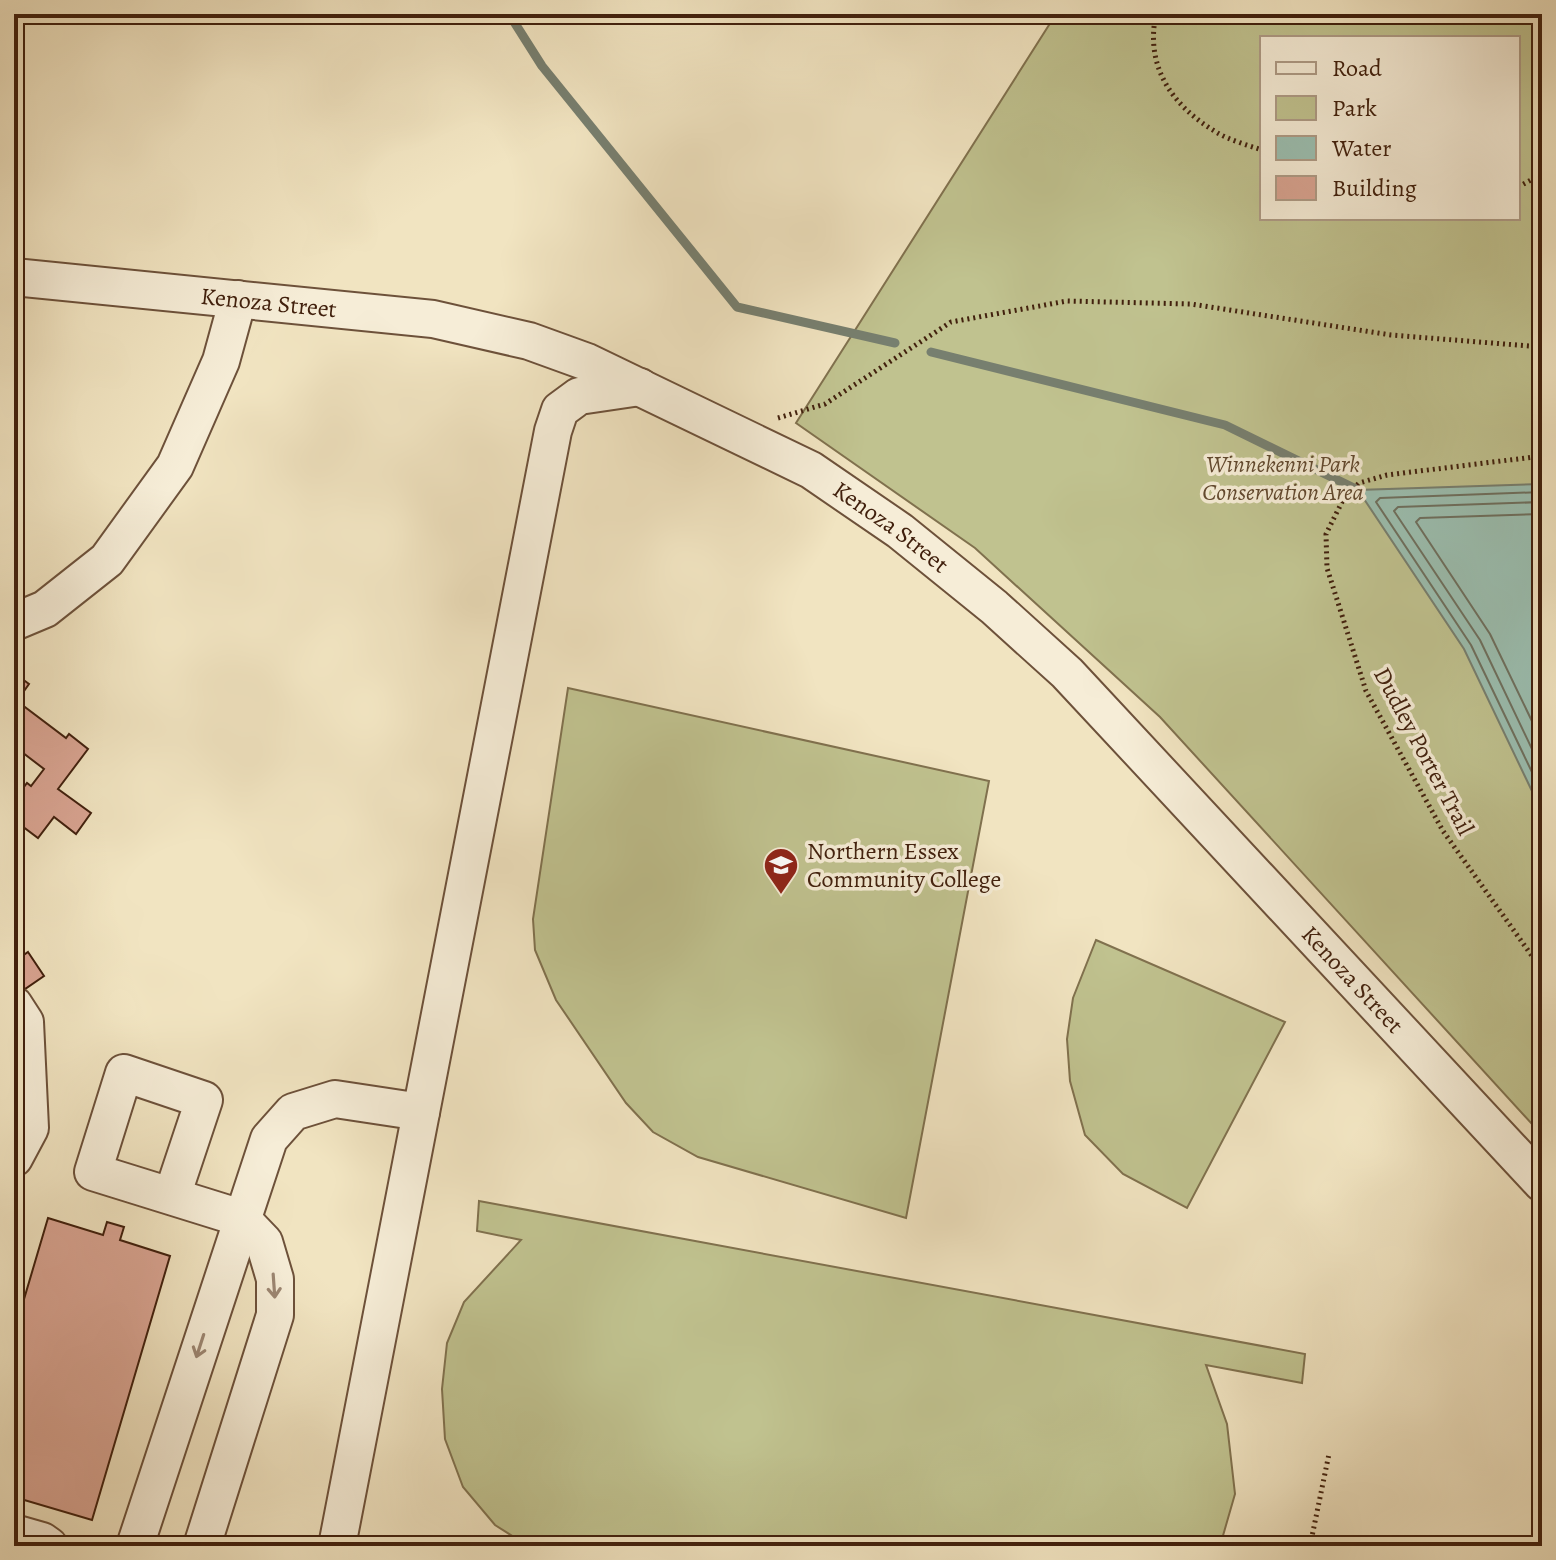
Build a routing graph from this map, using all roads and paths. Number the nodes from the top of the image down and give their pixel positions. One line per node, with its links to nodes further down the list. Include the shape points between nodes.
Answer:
1 (1156, 14): 2 (path, via 1152,36 1158,70 1176,100 1216,133)
2 (1260, 149)
3 (1542, 174): 4 (path)
4 (1520, 186)
5 (14, 277): 6 (street, Kenoza Street)
6 (238, 299): 8 (street, Kenoza Street, via 480,328 587,362); 11 (street, via 221,361 175,466 107,560 45,609)
7 (1542, 347): 9 (path, via 1391,335 1191,304 1067,301 951,322 825,404)
8 (640, 387): 14 (street, via 579,396 560,410 553,431); 16 (street, Kenoza Street, via 811,470 900,531 994,607 1067,673)
9 (776, 418)
10 (1542, 456): 12 (path, Dudley Porter Trail, via 1359,483 1343,500 1326,534 1327,568 1366,691 1443,831)
11 (14, 622)
12 (1542, 970)
13 (18, 1021): 15 (street, via 30,1128)
14 (421, 1112): 18 (street, via 335,1099 293,1112 269,1139); 24 (street)
15 (14, 1158)
16 (1542, 1183)
17 (172, 1196): 18 (street)
18 (241, 1218): 22 (street, one-way to 22); 23 (street, one-way to 23, via 264,1242 275,1279 275,1315)
19 (1329, 1454): 25 (path)
20 (14, 1533): 21 (street)
21 (49, 1546)
22 (135, 1546)
23 (202, 1546)
24 (337, 1546)
25 (1310, 1546)

